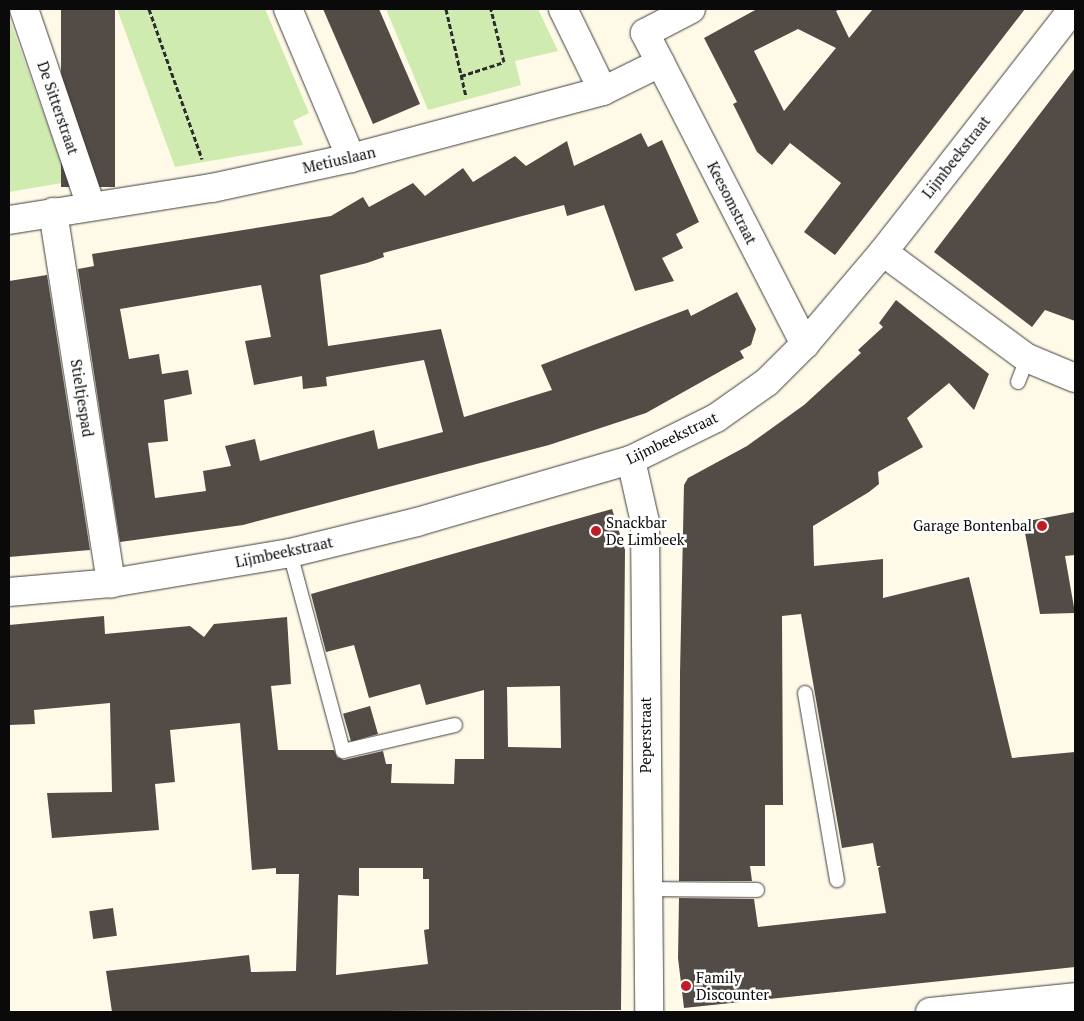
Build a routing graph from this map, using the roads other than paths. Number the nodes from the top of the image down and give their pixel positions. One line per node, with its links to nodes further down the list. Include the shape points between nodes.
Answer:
1 (24, 9): 9 (street, De Sitterstraat)
2 (288, 9): 8 (street)
3 (563, 9): 7 (street)
4 (691, 9): 6 (street, Keesomstraat, via 645,33)
5 (1073, 9): 12 (street, Lijmbeekstraat)
6 (660, 62): 7 (street, Metiuslaan); 13 (street, Keesomstraat)
7 (603, 91): 8 (street, Metiuslaan)
8 (351, 158): 9 (street, Metiuslaan, via 212,188)
9 (91, 206): 10 (street, Metiuslaan)
10 (52, 212): 11 (street, Metiuslaan); 17 (street, Stieltjespad)
11 (9, 220)
12 (883, 252): 13 (street, Lijmbeekstraat); 14 (street, via 1023,370)
13 (804, 344): 15 (street, Lijmbeekstraat, via 767,382 716,418)
14 (1075, 378)
15 (631, 460): 16 (street, Lijmbeekstraat, via 417,522); 22 (street, Peperstraat, via 645,522)
16 (290, 553): 17 (street, Lijmbeekstraat); 20 (lane, via 343,751)
17 (111, 583): 18 (street, Lijmbeekstraat)
18 (9, 592)
19 (805, 693): 21 (lane)
20 (455, 725)
21 (837, 880)
22 (646, 889): 23 (lane); 25 (street, Peperstraat)
23 (757, 890)
24 (1075, 997): 26 (street)
25 (649, 1012)
26 (930, 1012)

